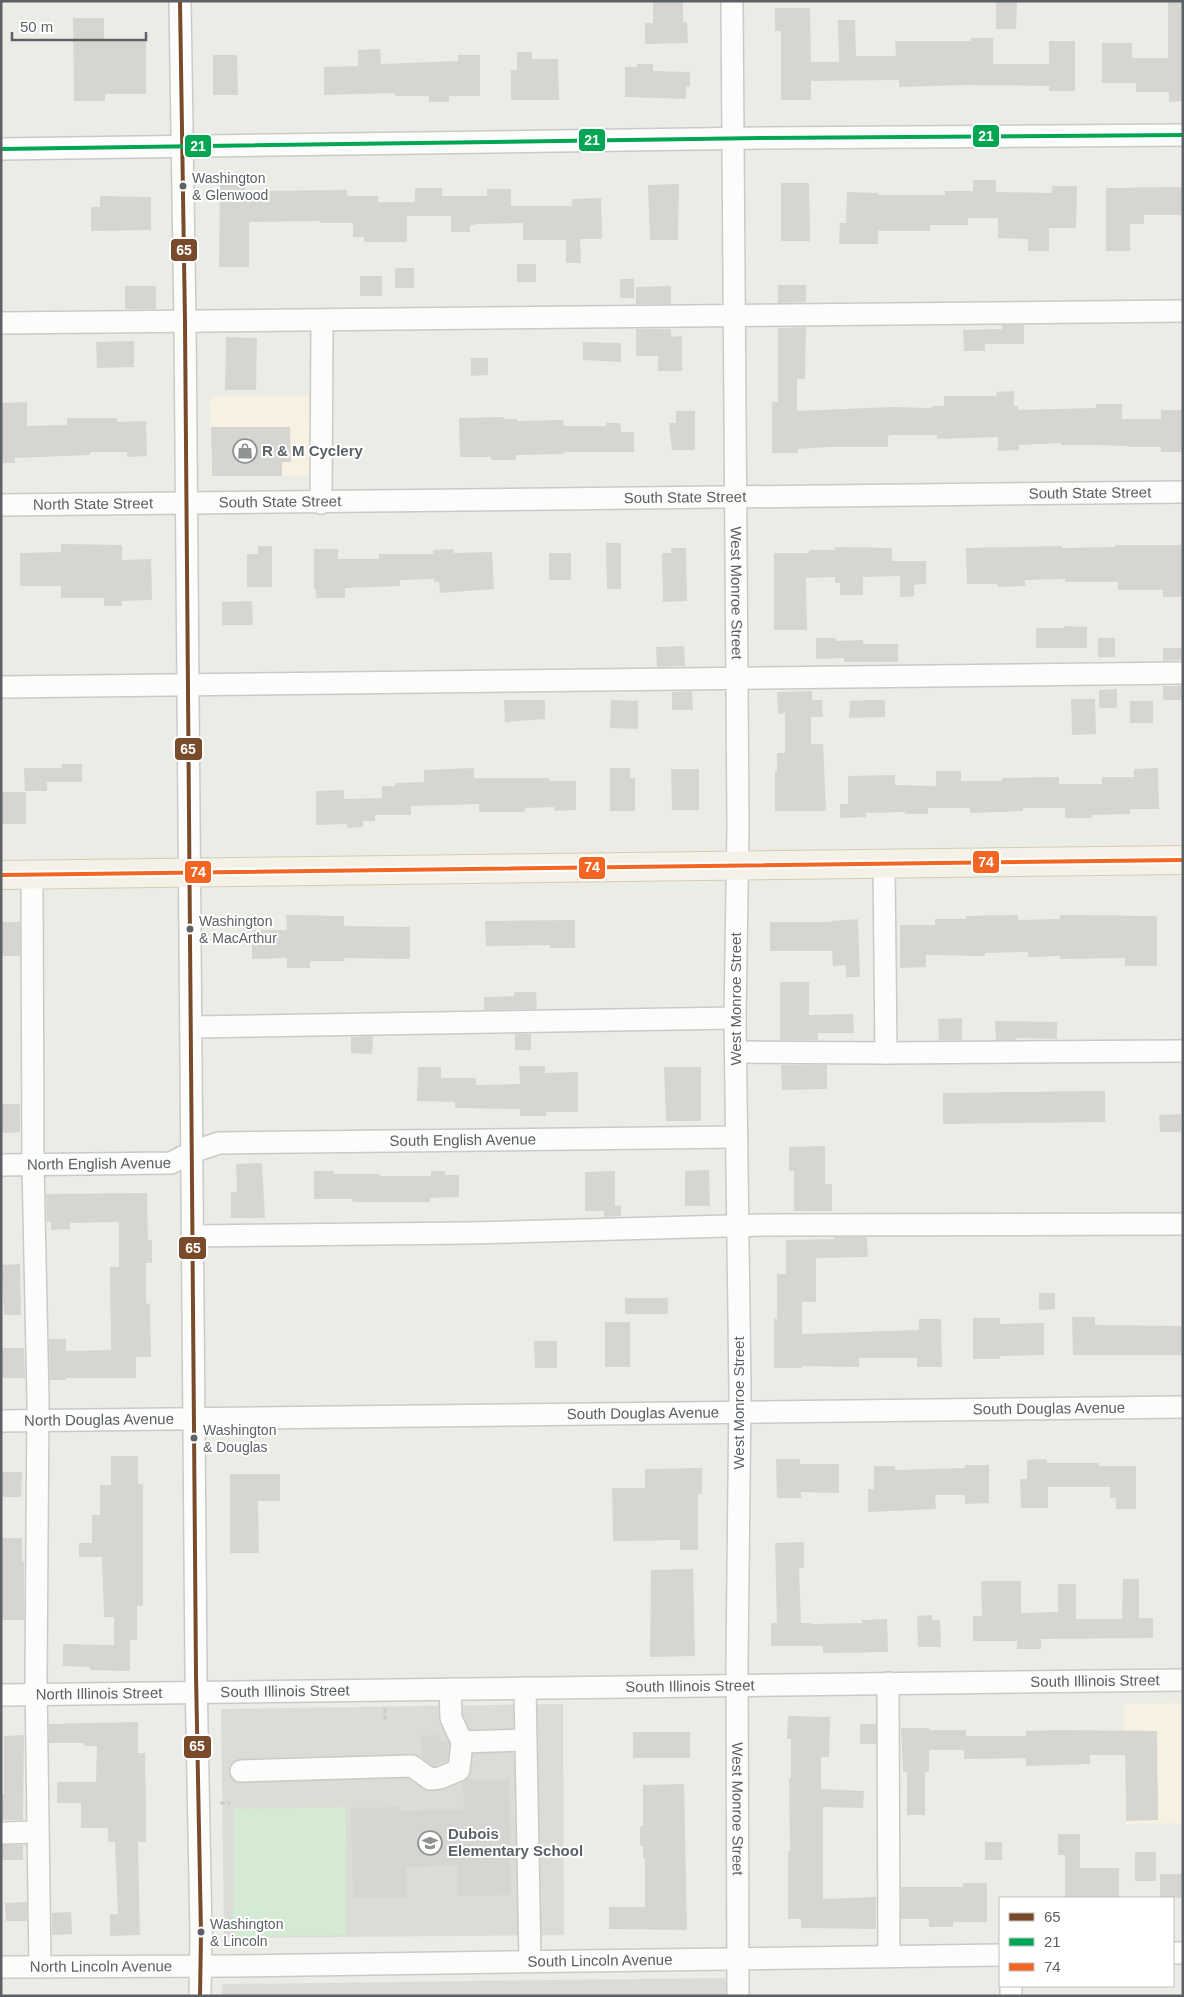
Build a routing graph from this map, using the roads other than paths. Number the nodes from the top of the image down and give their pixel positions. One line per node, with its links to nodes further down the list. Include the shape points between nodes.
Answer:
1 (180, 1): 5 (street)
2 (732, 1): 4 (street, West Monroe Street)
3 (1183, 135): 4 (street)
4 (732, 139): 5 (street); 8 (street, West Monroe Street)
5 (182, 146): 6 (street); 10 (street)
6 (1, 149)
7 (1183, 311): 8 (street)
8 (734, 315): 9 (street); 13 (street, West Monroe Street)
9 (322, 320): 10 (street); 14 (street)
10 (185, 322): 11 (street); 15 (street)
11 (1, 323)
12 (1183, 492): 13 (street, South State Street)
13 (735, 496): 14 (street, South State Street); 18 (street, West Monroe Street)
14 (321, 502): 15 (street, South State Street)
15 (187, 503): 16 (street, North State Street); 19 (street)
16 (1, 505)
17 (1183, 673): 18 (street)
18 (737, 678): 19 (street); 23 (street, West Monroe Street)
19 (188, 684): 20 (street); 24 (street)
20 (1, 687)
21 (1183, 860): 22 (main road)
22 (884, 865): 23 (main road); 31 (street)
23 (738, 866): 24 (main road); 27 (street, West Monroe Street)
24 (189, 873): 26 (main road); 28 (street)
25 (1, 875): 26 (main road)
26 (32, 875): 34 (street)
27 (736, 1018): 28 (street); 30 (street, West Monroe Street)
28 (191, 1027): 33 (street)
29 (1183, 1051): 31 (street)
30 (736, 1052): 31 (street); 32 (street, West Monroe Street)
31 (886, 1053)
32 (737, 1137): 33 (street, South English Avenue, via 219,1143); 37 (street, West Monroe Street)
33 (192, 1152): 34 (street, North English Avenue, via 171,1163); 38 (street)
34 (33, 1164): 35 (street, North English Avenue); 42 (street)
35 (1, 1165)
36 (1183, 1224): 37 (street)
37 (738, 1225): 38 (street, via 469,1233); 40 (street, West Monroe Street)
38 (193, 1236): 41 (street)
39 (1183, 1407): 40 (street, South Douglas Avenue)
40 (740, 1412): 41 (street, South Douglas Avenue); 46 (street, West Monroe Street)
41 (195, 1419): 42 (street, North Douglas Avenue); 49 (street)
42 (37, 1420): 43 (street, North Douglas Avenue); 51 (street)
43 (1, 1421)
44 (1183, 1680): 45 (street, South Illinois Street)
45 (888, 1683): 46 (street, South Illinois Street); 58 (street)
46 (737, 1685): 47 (street, South Illinois Street); 59 (street, West Monroe Street)
47 (526, 1688): 48 (street, South Illinois Street); 52 (street)
48 (450, 1689): 49 (street, South Illinois Street); 53 (street, via 451,1718)
49 (197, 1692): 51 (street, North Illinois Street); 61 (street)
50 (1, 1694): 51 (street, North Illinois Street)
51 (38, 1694): 55 (street)
52 (526, 1740): 53 (street); 60 (street)
53 (462, 1742): 54 (street, via 459,1770 440,1778 430,1779 412,1766)
54 (242, 1771)
55 (38, 1832): 56 (street); 63 (street)
56 (1, 1833)
57 (999, 1955): 58 (street, South Lincoln Avenue)
58 (890, 1956): 59 (street, South Lincoln Avenue)
59 (737, 1958): 60 (street, South Lincoln Avenue); 65 (street, West Monroe Street)
60 (530, 1961): 61 (street, South Lincoln Avenue)
61 (200, 1965): 63 (street, North Lincoln Avenue); 64 (street)
62 (1, 1966): 63 (street, North Lincoln Avenue)
63 (40, 1966)
64 (200, 1996)
65 (738, 1996)

